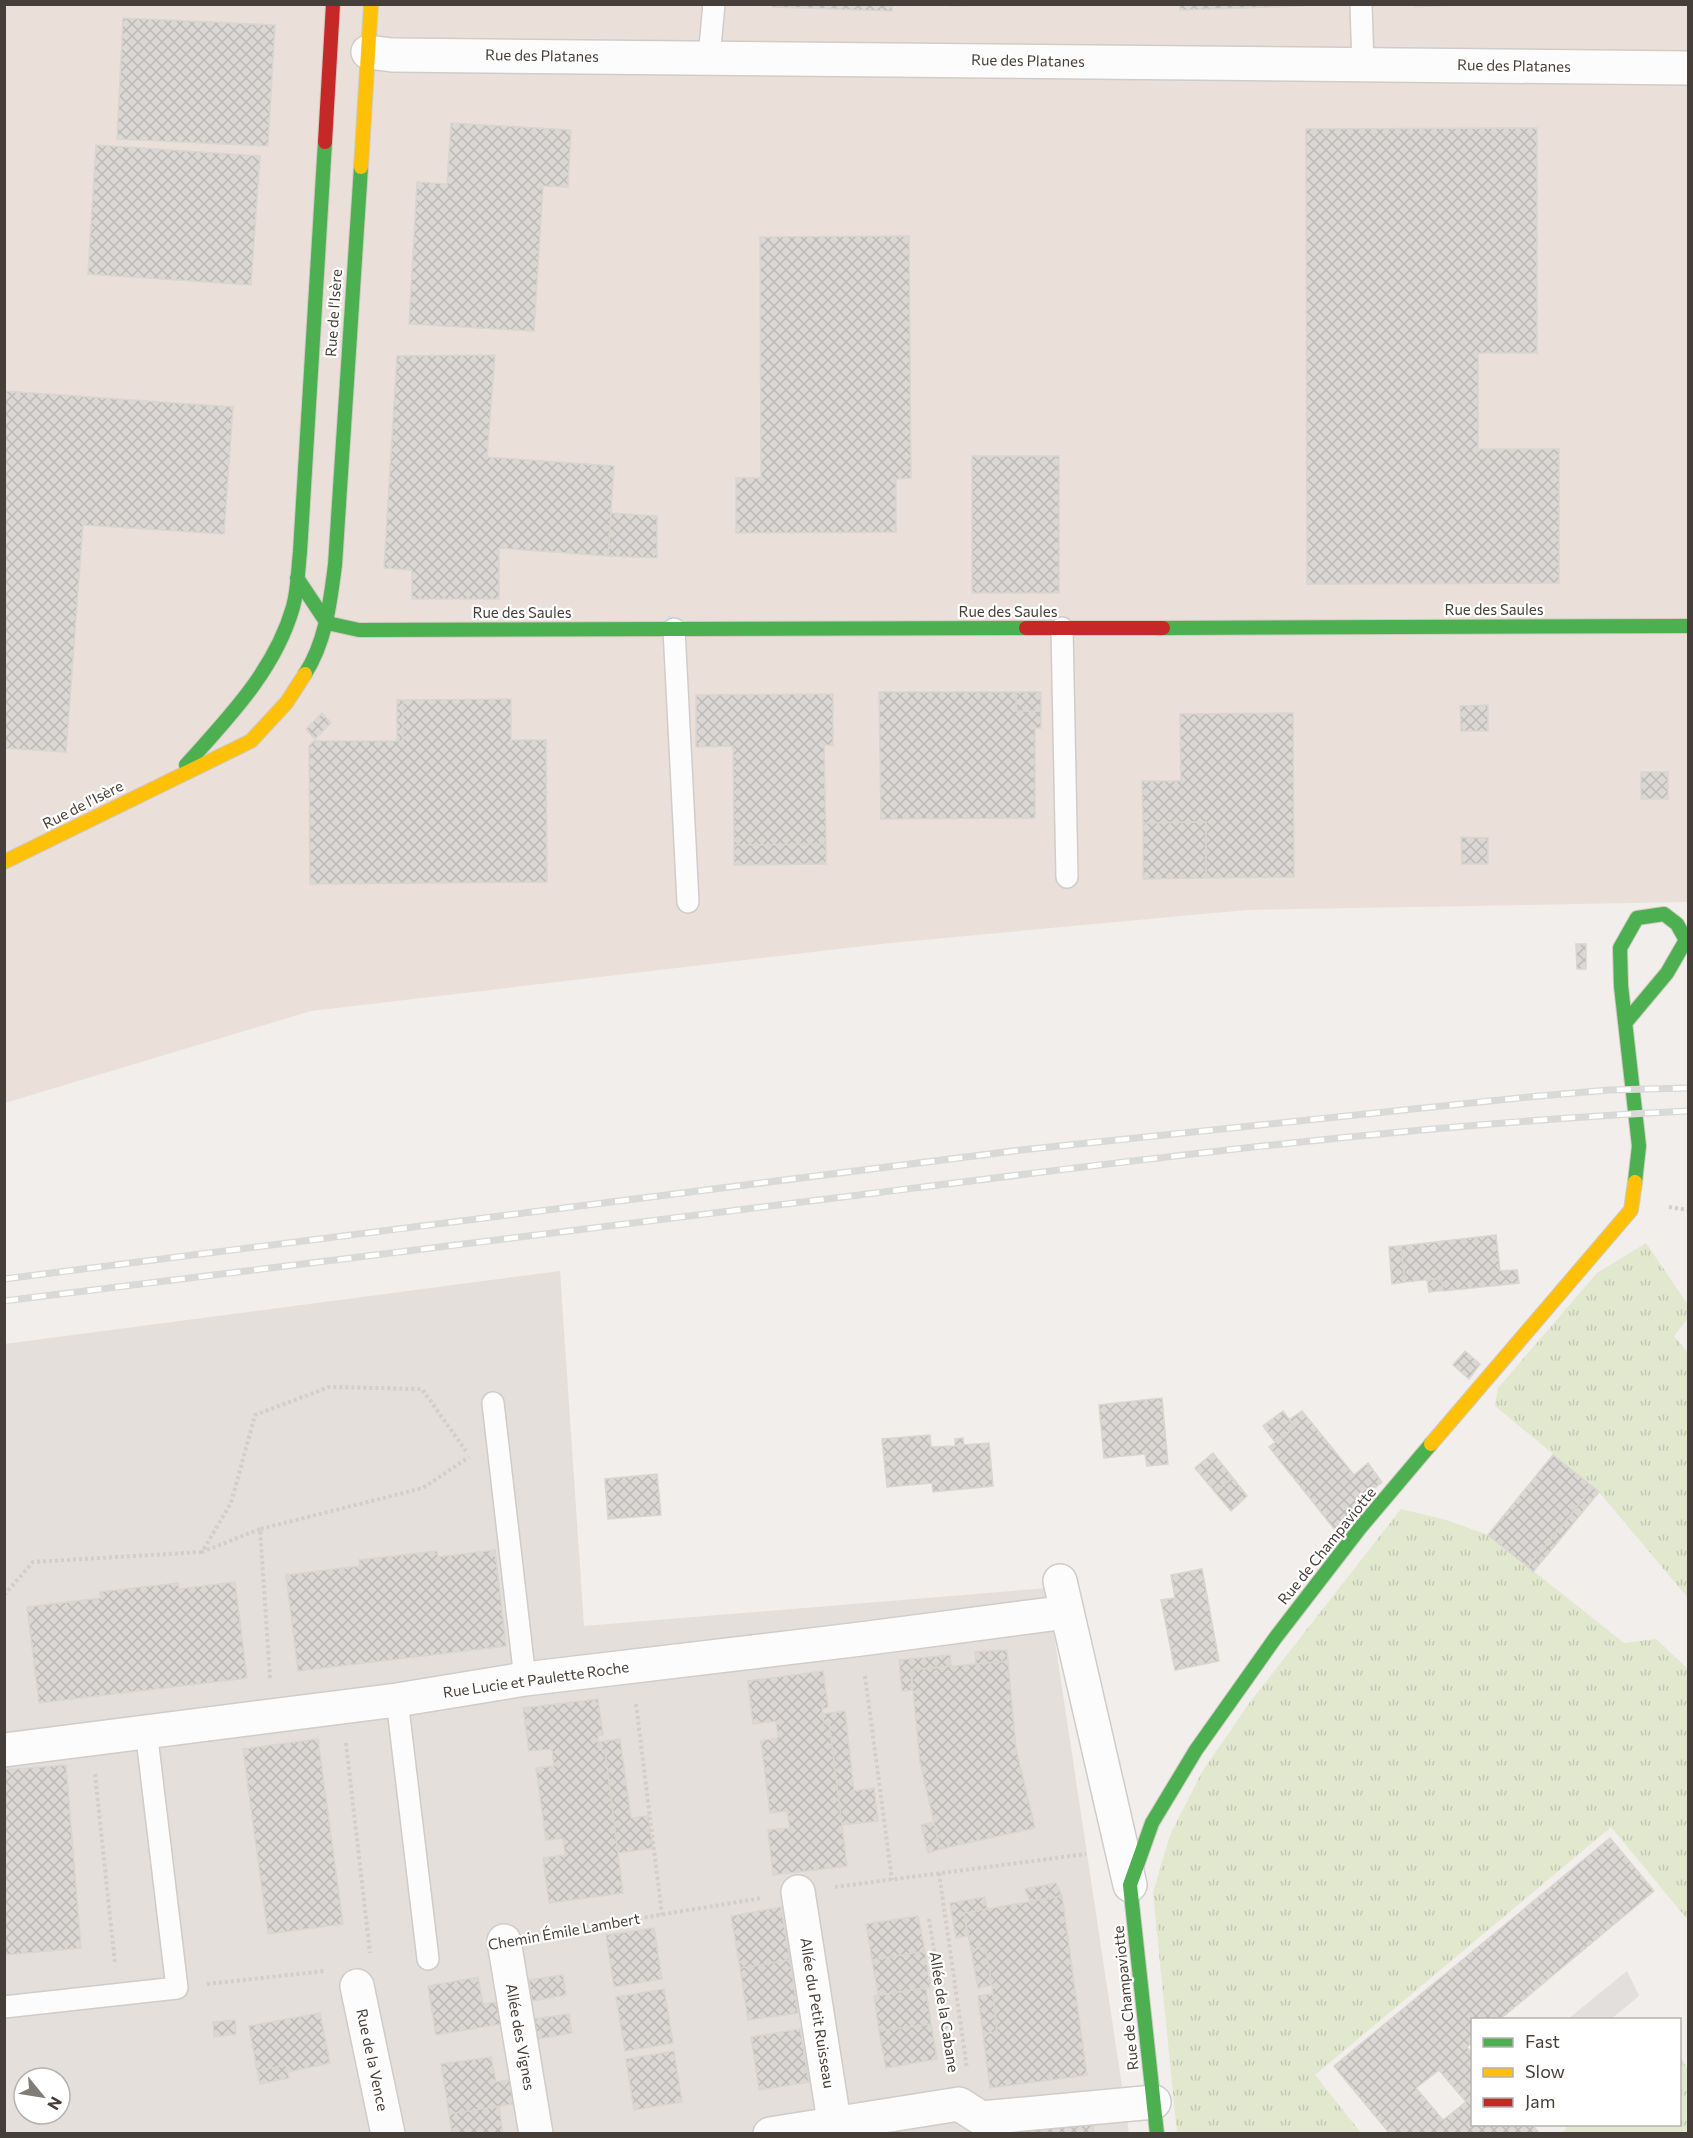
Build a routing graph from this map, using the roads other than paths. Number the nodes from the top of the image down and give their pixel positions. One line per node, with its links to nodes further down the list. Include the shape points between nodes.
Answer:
1 (333, 4): 9 (street, Rue de l'Isère)
2 (371, 4): 5 (street, Rue de l'Isère)
3 (714, 4): 6 (lane)
4 (1361, 4): 7 (lane)
5 (368, 52): 6 (street, Rue des Platanes); 10 (street, Rue de l'Isère, via 335,565)
6 (709, 57): 7 (street, Rue des Platanes)
7 (1363, 64): 8 (street, Rue des Platanes)
8 (1689, 68)
9 (297, 578): 10 (street); 14 (street, Rue de l'Isère, via 294,606 276,651 238,707)
10 (327, 623): 13 (street, Rue des Saules, via 359,630); 14 (street, Rue de l'Isère, via 311,665 287,702 250,741)
11 (1689, 626): 12 (street, Rue des Saules)
12 (1062, 628): 13 (street, Rue des Saules); 16 (lane)
13 (674, 629): 17 (lane)
14 (175, 777): 15 (street, Rue de l'Isère)
15 (4, 862)
16 (1067, 877)
17 (688, 902)
18 (1626, 1022): 18 (street, Rue de Champaviotte, via 1620,948 1637,918 1664,914 1677,924 1686,940 1663,980); 26 (street, Rue de Champaviotte, via 1640,1146 1631,1210 1360,1528 1276,1636 1196,1750 1152,1823)
19 (493, 1403): 22 (lane)
20 (1060, 1581): 21 (street)
21 (1067, 1612): 22 (street, Rue Lucie et Paulette Roche); 26 (street)
22 (525, 1679): 23 (street, Rue Lucie et Paulette Roche)
23 (397, 1700): 24 (street, Rue Lucie et Paulette Roche); 29 (lane)
24 (146, 1730): 25 (street, Rue Lucie et Paulette Roche); 31 (lane, via 177,1988)
25 (4, 1750)
26 (1130, 1885): 32 (street, Rue de Champaviotte)
27 (798, 1892): 33 (street, Allée du Petit Ruisseau)
28 (504, 1941): 35 (street, Allée des Vignes)
29 (428, 1959)
30 (357, 1986): 34 (street, Rue de la Vence)
31 (4, 2007)
32 (1154, 2102): 33 (street, via 981,2118 967,2109); 37 (street, Rue de Champaviotte)
33 (835, 2128): 36 (street)
34 (388, 2133)
35 (536, 2133)
36 (770, 2133)
37 (1157, 2133)

